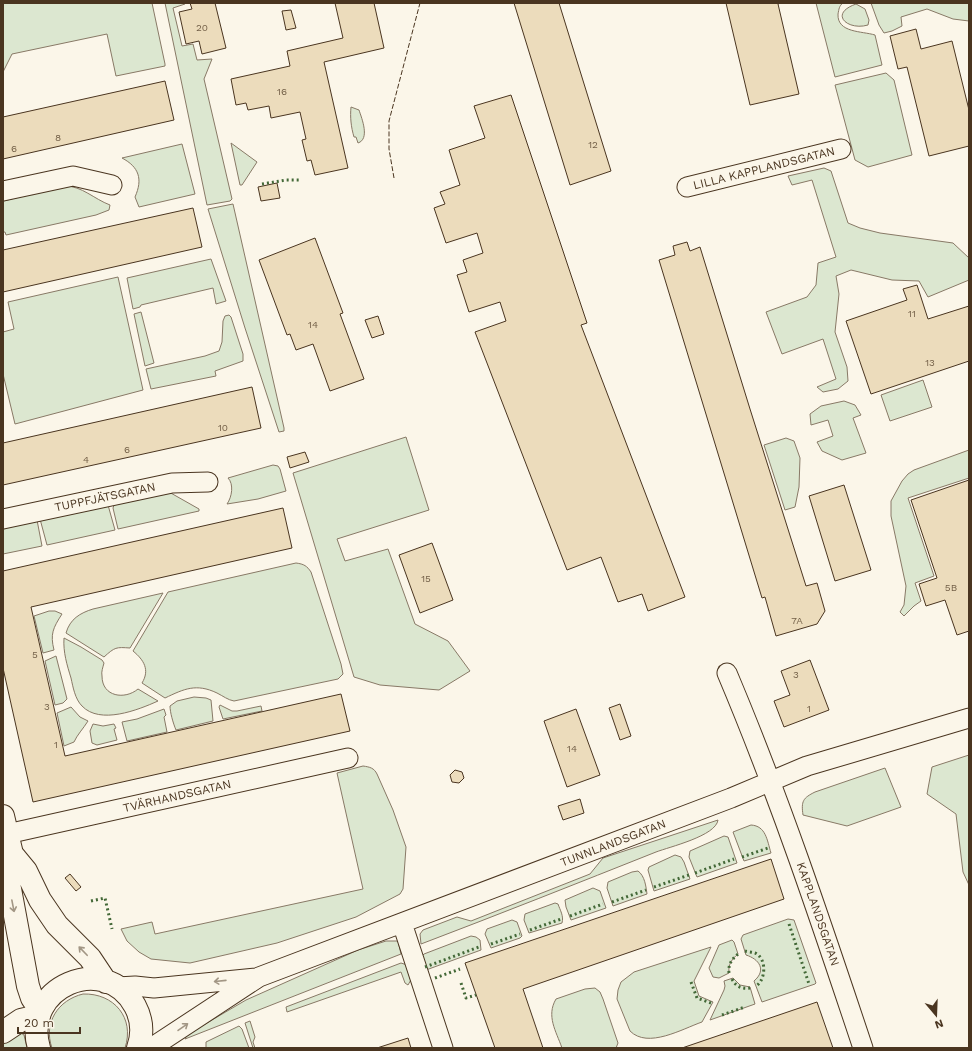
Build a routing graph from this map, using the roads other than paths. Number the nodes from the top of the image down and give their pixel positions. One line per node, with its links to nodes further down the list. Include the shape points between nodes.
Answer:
1 (841, 149): 3 (street, LILLA KAPPLANDSGATAN)
2 (112, 185): 4 (street, via 73,176)
3 (686, 187)
4 (3, 191)
5 (208, 482): 6 (street, TUPPFJÄTSGATAN, via 172,483)
6 (3, 519)
7 (727, 673): 10 (street)
8 (969, 718): 10 (street, TUNNLANDSGATAN, via 807,766)
9 (348, 758): 11 (street, TVÄRHANDSGATAN)
10 (771, 781): 12 (street, TUNNLANDSGATAN); 21 (street, KAPPLANDSGATAN)
11 (7, 835): 14 (street, one-way to 11, via 90,958 57,926 40,900); 15 (street, one-way to 15, via 8,878 28,986)
12 (402, 923): 13 (street, TUNNLANDSGATAN); 20 (street)
13 (259, 977): 14 (street, TUNNLANDSGATAN, one-way to 14, via 154,988); 19 (street, TUNNLANDSGATAN, one-way to 13)
14 (112, 985): 15 (street, via 95,979 62,985 46,1000); 18 (street, via 130,998 138,1012 141,1036)
15 (39, 1013): 16 (street, via 21,1020); 17 (street, via 36,1032)
16 (3, 1032)
17 (39, 1048)
18 (138, 1048)
19 (151, 1048)
20 (443, 1048)
21 (863, 1048)

